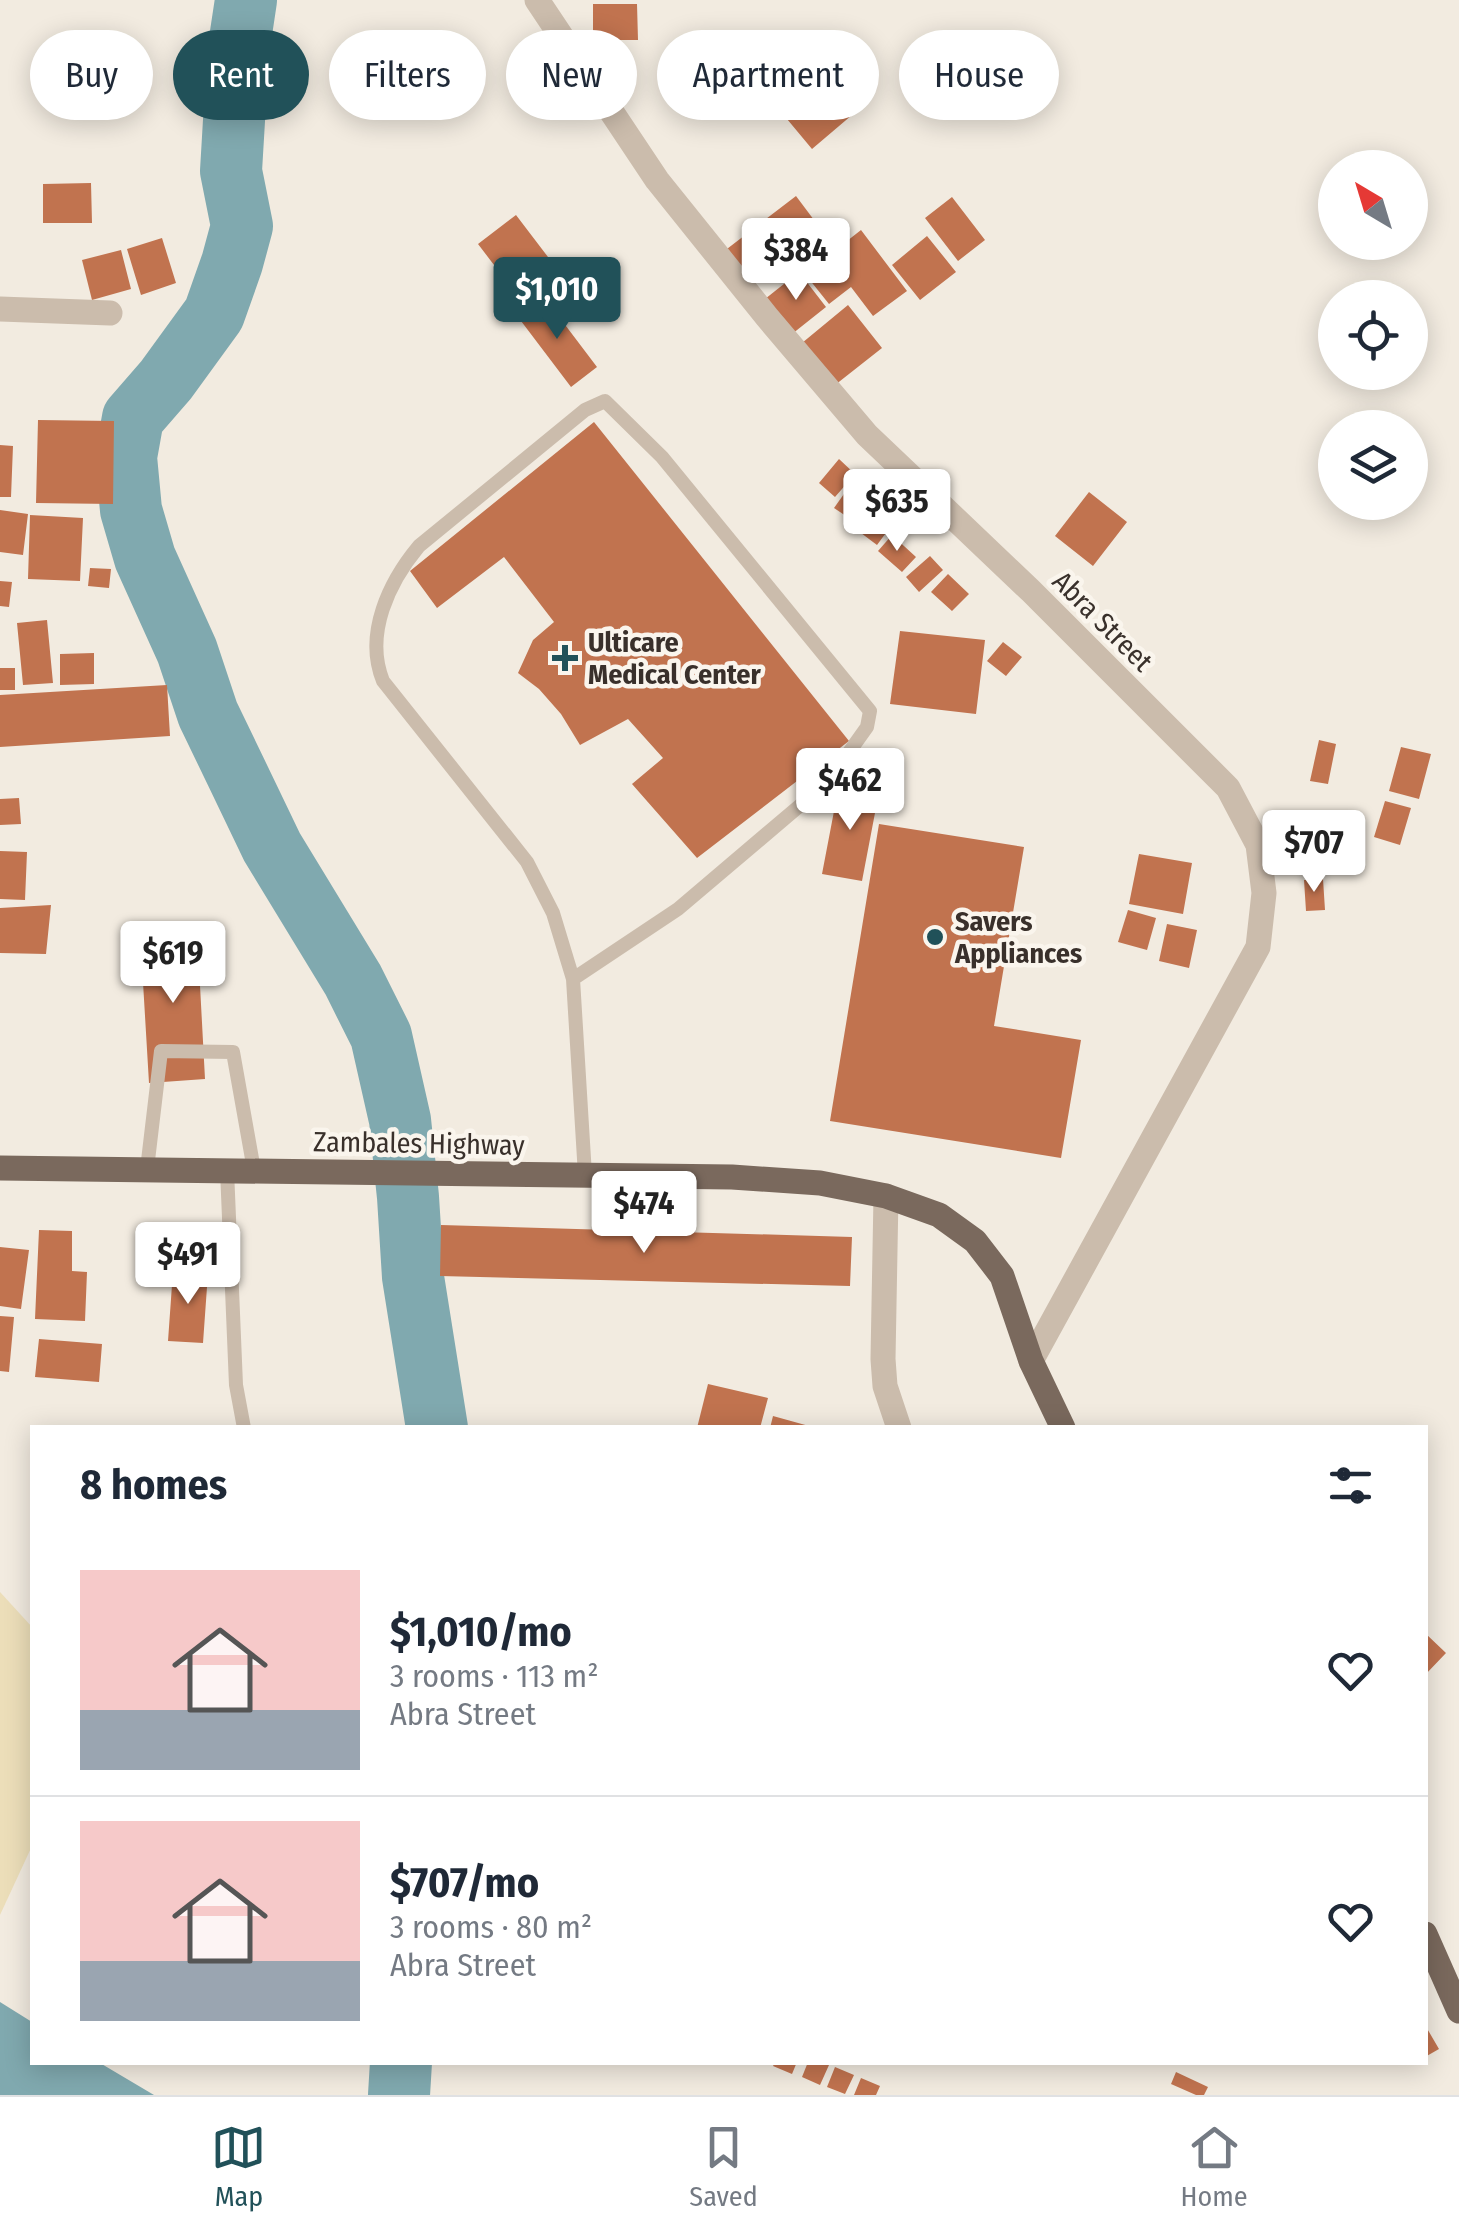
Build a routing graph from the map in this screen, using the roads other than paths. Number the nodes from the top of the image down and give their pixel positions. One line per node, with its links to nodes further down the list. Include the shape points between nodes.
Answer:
1 (537, 0): 11 (street, Abra Street, via 657,180 766,317 866,434 1228,788 1258,844 1264,893 1258,947)
2 (0, 309): 3 (street)
3 (110, 312)
4 (573, 979): 4 (lane, via 553,913 528,862 383,680 376,642 389,590 419,546 585,410 605,401 662,457 870,711 867,727 810,797 689,900); 9 (lane)
5 (0, 1168): 6 (main road, Zambales Highway)
6 (147, 1169): 7 (main road, Zambales Highway); 8 (lane, via 162,1051 233,1052)
7 (228, 1170): 8 (main road, Zambales Highway); 12 (lane, via 236,1385)
8 (254, 1170): 9 (main road, Zambales Highway)
9 (585, 1175): 10 (main road, Zambales Highway, via 820,1183)
10 (886, 1196): 11 (main road, Zambales Highway, via 939,1215 975,1241 1002,1276); 13 (street, via 883,1359)
11 (1032, 1361): 14 (main road, Zambales Highway)
12 (243, 1425)
13 (899, 1425)
14 (1063, 1425)
15 (1428, 1941): 16 (main road)
16 (1459, 2011)

